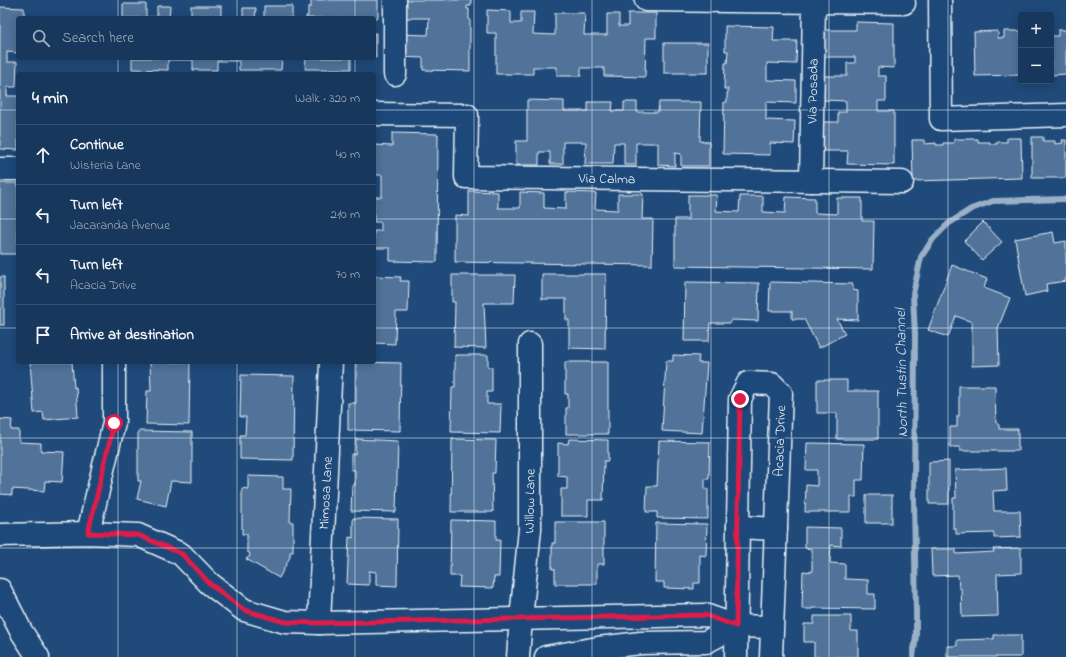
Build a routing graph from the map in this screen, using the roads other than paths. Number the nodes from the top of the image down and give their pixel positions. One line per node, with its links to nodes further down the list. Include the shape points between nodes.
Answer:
1 (395, 0): 6 (street)
2 (646, 0): 4 (street)
3 (940, 0): 8 (street, via 941,120)
4 (814, 2): 5 (street); 11 (street, Via Posada)
5 (904, 3)
6 (395, 74)
7 (376, 114): 11 (street, Via Calma, via 468,115 466,177)
8 (1066, 115)
9 (0, 169): 10 (street)
10 (16, 169)
11 (811, 180): 12 (street, Via Calma)
12 (902, 182)
13 (530, 344): 21 (street, Willow Lane, via 530,529)
14 (114, 364): 18 (street, via 114,423)
15 (330, 364): 22 (street, Mimosa Lane)
16 (738, 527): 17 (street); 17 (street, Acacia Drive, via 740,399 748,383 772,384 781,393); 23 (street, Acacia Drive)
17 (776, 529): 24 (street, Acacia Drive)
18 (88, 533): 19 (street); 22 (street, via 138,535 182,554 209,583 244,610 285,622)
19 (0, 535)
20 (0, 590): 25 (street)
21 (521, 619): 22 (street); 23 (street, via 705,615); 26 (street, Willow Lane)
22 (319, 623)
23 (736, 626): 24 (street); 27 (street, via 706,642 641,643); 28 (street, Acacia Drive)
24 (771, 627): 29 (street, Acacia Drive)
25 (38, 657)
26 (518, 657)
27 (546, 657)
28 (736, 657)
29 (771, 657)

